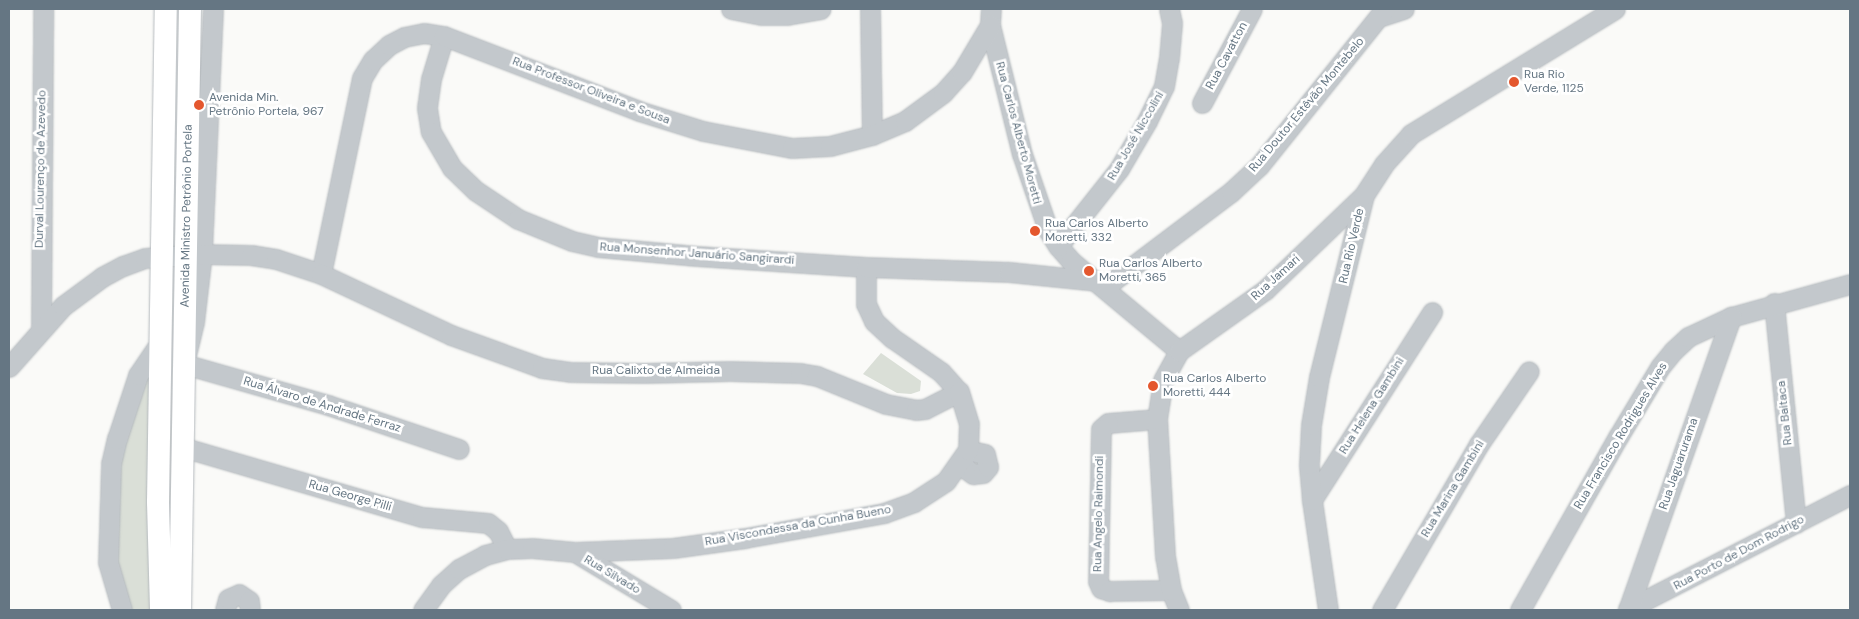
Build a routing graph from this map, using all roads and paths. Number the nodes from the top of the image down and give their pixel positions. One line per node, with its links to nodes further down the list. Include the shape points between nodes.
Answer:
1 (43, 9): 30 (street, Durval Lourenço de Azevedo)
2 (166, 9): 21 (main road, Avenida Ministro Petrônio Portela)
3 (190, 9): 20 (main road, Avenida Ministro Petrônio Portela)
4 (213, 9): 20 (street, Avenida Ministro Petrônio Portela)
5 (731, 9): 6 (street, via 762,15)
6 (820, 9)
7 (870, 9): 16 (street)
8 (1170, 9): 19 (street, Rua José Niccolini, via 1172,23 1164,86 1147,122 1119,169)
9 (1252, 9): 15 (street, Rua Cavatton)
10 (1404, 9): 12 (street)
11 (1615, 9): 17 (street, Rua Rio Verde, via 1410,134 1384,164)
12 (1382, 13): 25 (street, Rua Doutor Estêvão Montebelo, via 1259,166 1231,192)
13 (990, 17): 16 (street, Rua Professor Oliveira e Sousa, via 962,72 943,93 905,121); 19 (street, Rua Carlos Alberto Moretti, via 1025,163 1039,208)
14 (444, 36): 16 (street, Rua Professor Oliveira e Sousa, via 639,111 703,131 792,148 830,146); 23 (street, Rua Monsenhor Januário Sangirardi, via 427,108 431,132 452,168 476,191 518,219 572,241 598,247); 24 (street, Rua Professor Oliveira e Sousa, via 424,33 404,37 388,45 362,78)
15 (1202, 103)
16 (872, 135)
17 (1364, 195): 18 (street, Rua Jamari); 22 (street, Rua Rio Verde)
18 (1324, 233): 22 (street, via 1339,231 1346,244); 32 (street, Rua Jamari, via 1265,290)
19 (1058, 246): 25 (street, Rua Carlos Alberto Moretti, via 1071,261)
20 (195, 254): 21 (street, Rua Calixto de Almeida); 24 (street, Rua Calixto de Almeida, via 276,259); 33 (main road, Avenida Ministro Petrônio Portela)
21 (162, 257): 30 (street, Rua Calixto de Almeida, via 145,258 102,277 63,306); 31 (main road, Avenida Ministro Petrônio Portela)
22 (1348, 262): 41 (street, Rua Rio Verde, via 1319,376 1311,425 1309,464)
23 (866, 267): 25 (street, via 1009,272); 36 (street, via 866,304 874,321 892,338 941,372)
24 (321, 274): 36 (street, Rua Calixto de Almeida, via 452,335 542,368 570,372 800,373 817,376 886,404 916,410)
25 (1101, 284): 32 (street, Rua Carlos Alberto Moretti)
26 (1850, 284): 27 (street, Rua Francisco Rodrigues Alves)
27 (1774, 303): 29 (street, Rua Francisco Rodrigues Alves); 42 (street, Rua Baitaca)
28 (1432, 312): 41 (street, Rua Helena Gambini)
29 (1731, 317): 56 (street, Rua Francisco Rodrigues Alves, via 1688,337 1660,367); 57 (street, Rua Jaguarurama)
30 (40, 329): 34 (street, Rua Calixto de Almeida)
31 (161, 341): 46 (street, via 138,375 111,464 108,562); 47 (main road, Avenida Ministro Petrônio Portela, via 158,502)
32 (1179, 351): 37 (street, via 1162,380)
33 (184, 364): 38 (main road, Avenida Ministro Petrônio Portela); 39 (street, Rua Álvaro de Andrade Ferraz, via 328,405)
34 (9, 367)
35 (1529, 371): 55 (street, Rua Marina Gambini, via 1479,444)
36 (959, 392): 44 (street, Rua Viscondessa da Cunha Bueno, via 969,424 970,441 965,455 946,481 914,502 884,513 673,548)
37 (1157, 419): 45 (street, via 1165,556); 45 (street, Rua Angelo Raimondi, via 1108,423 1101,429 1098,564 1100,587 1109,591)
38 (182, 447): 43 (street, Rua George Pilli, via 422,517 488,523 498,531); 48 (main road, Avenida Ministro Petrônio Portela)
39 (459, 449)
40 (1850, 495): 42 (street, Rua Porto de Dom Rodrigo)
41 (1312, 500): 54 (street, Rua Rio Verde)
42 (1796, 523): 57 (street, Rua Porto de Dom Rodrigo)
43 (507, 549): 44 (street, Rua Silvado); 51 (street, Rua Silvado, via 485,555 459,569 441,585)
44 (576, 552): 52 (street, Rua Silvado)
45 (1171, 590): 53 (street)
46 (122, 610)
47 (161, 610)
48 (180, 610)
49 (225, 610): 50 (street, via 228,599 239,594 249,601)
50 (250, 610)
51 (423, 610)
52 (671, 610)
53 (1179, 610)
54 (1328, 610)
55 (1382, 610)
56 (1520, 610)
57 (1628, 610)

